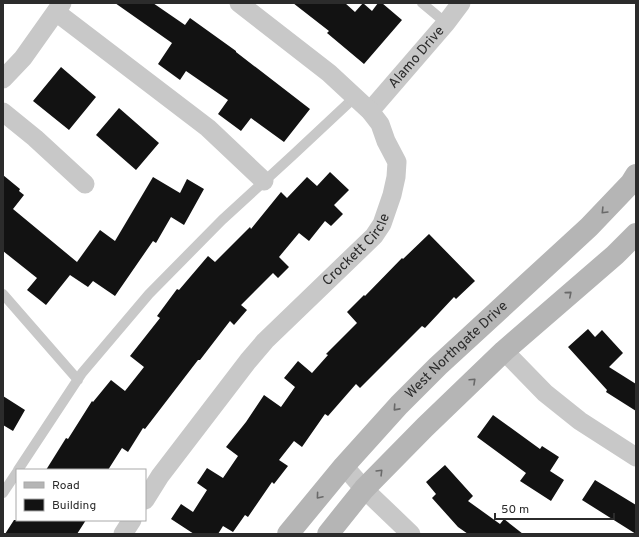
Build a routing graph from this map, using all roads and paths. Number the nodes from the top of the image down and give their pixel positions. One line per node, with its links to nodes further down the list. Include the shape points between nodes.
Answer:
1 (239, 3): 7 (street, Crockett Circle, via 329,73)
2 (422, 3): 5 (lane)
3 (461, 3): 5 (street, Alamo Drive)
4 (59, 7): 6 (street, via 23,58); 11 (street, via 208,128)
5 (446, 23): 8 (street, Alamo Drive)
6 (3, 79)
7 (355, 97): 8 (street, Crockett Circle); 11 (lane)
8 (370, 111): 23 (street, Crockett Circle, via 380,124 397,162 392,195 382,224 374,236 265,341 165,470)
9 (3, 112): 12 (street)
10 (636, 175): 18 (main road, West Northgate Drive, one-way to 18, via 589,227 427,377)
11 (264, 182): 16 (lane, via 222,220 149,294)
12 (85, 184)
13 (636, 234): 15 (main road, one-way to 13)
14 (3, 294): 16 (lane)
15 (504, 351): 17 (street, via 545,393 580,421); 21 (main road, one-way to 15)
16 (78, 380): 19 (lane)
17 (636, 457)
18 (344, 466): 21 (street); 26 (main road, West Northgate Drive, one-way to 26)
19 (19, 469)
20 (16, 474): 22 (lane)
21 (364, 489): 27 (main road); 28 (street)
22 (3, 493)
23 (146, 498)
24 (131, 521): 25 (street)
25 (123, 534)
26 (288, 534)
27 (328, 534)
28 (411, 534)

